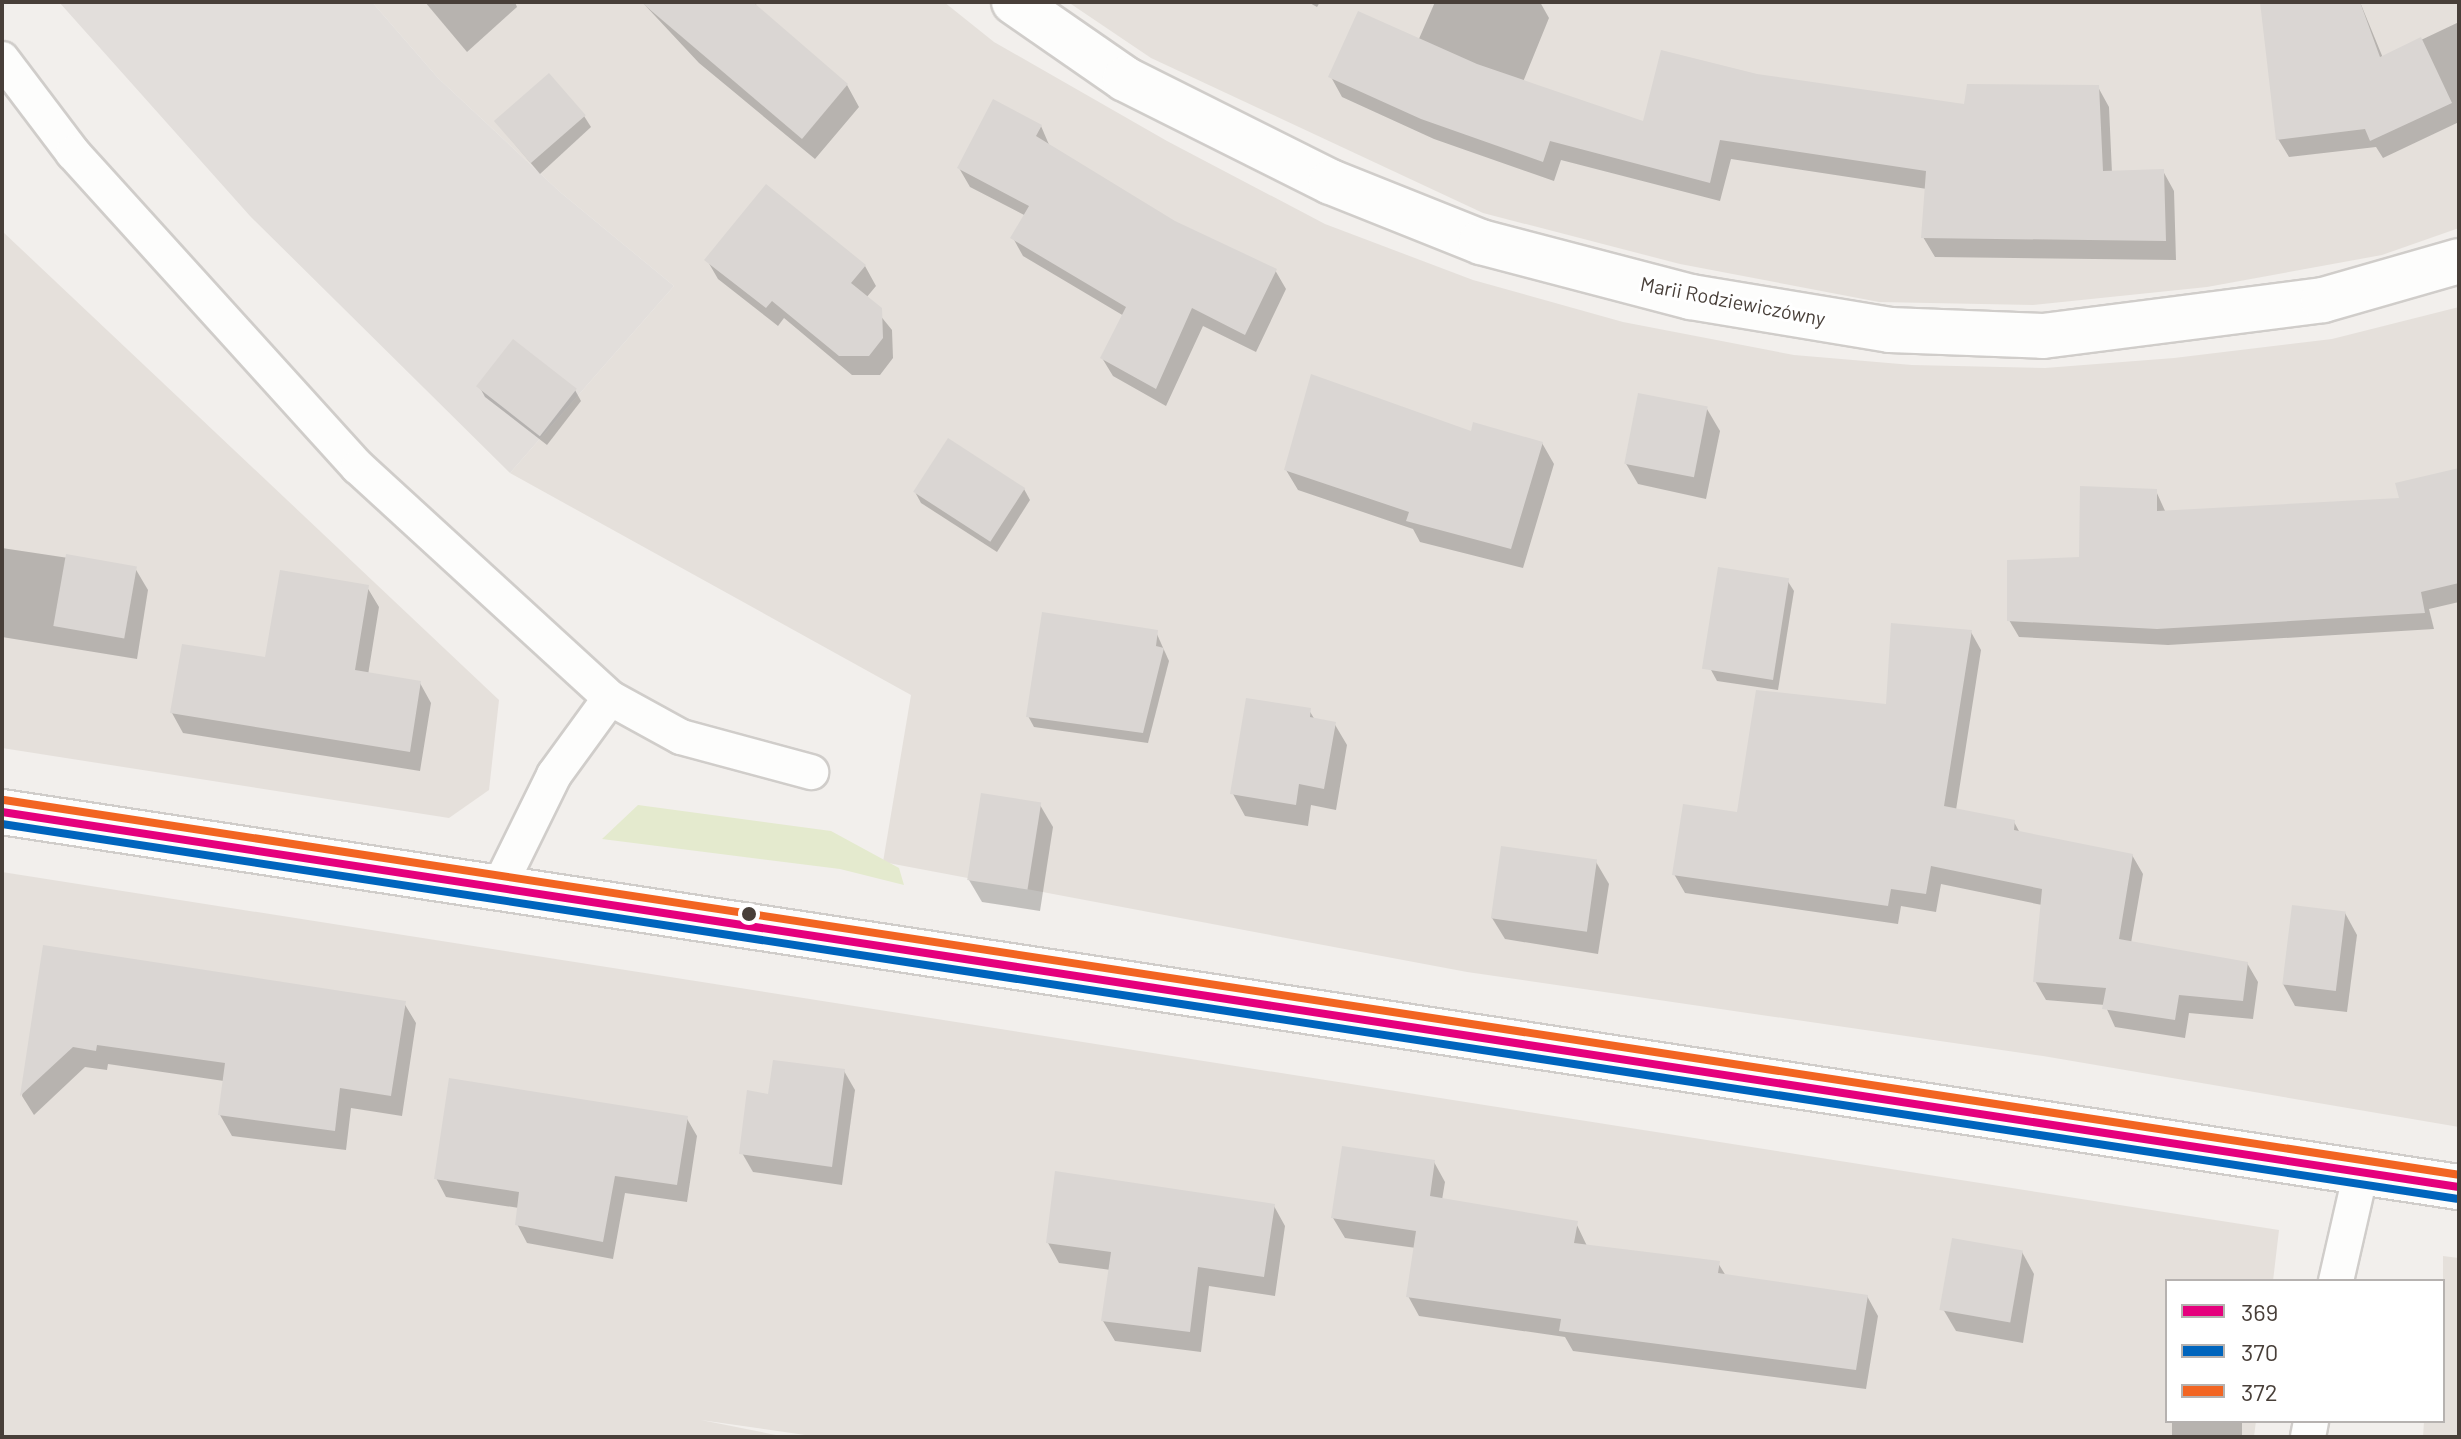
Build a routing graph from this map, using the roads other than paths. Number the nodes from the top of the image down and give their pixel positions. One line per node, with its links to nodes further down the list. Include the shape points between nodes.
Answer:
1 (1014, 2): 3 (street, Marii Rodziewiczówny, via 1125,79 1331,182 1481,242 1691,297 1890,330 2043,336 2323,300)
2 (2, 59): 4 (lane, via 73,153 358,467)
3 (2459, 261)
4 (610, 698): 5 (lane, via 681,737); 7 (lane, via 554,775)
5 (811, 772)
6 (2, 812): 7 (street)
7 (499, 887): 8 (street)
8 (2361, 1172): 9 (street); 10 (lane)
9 (2459, 1187)
10 (2336, 1279)

